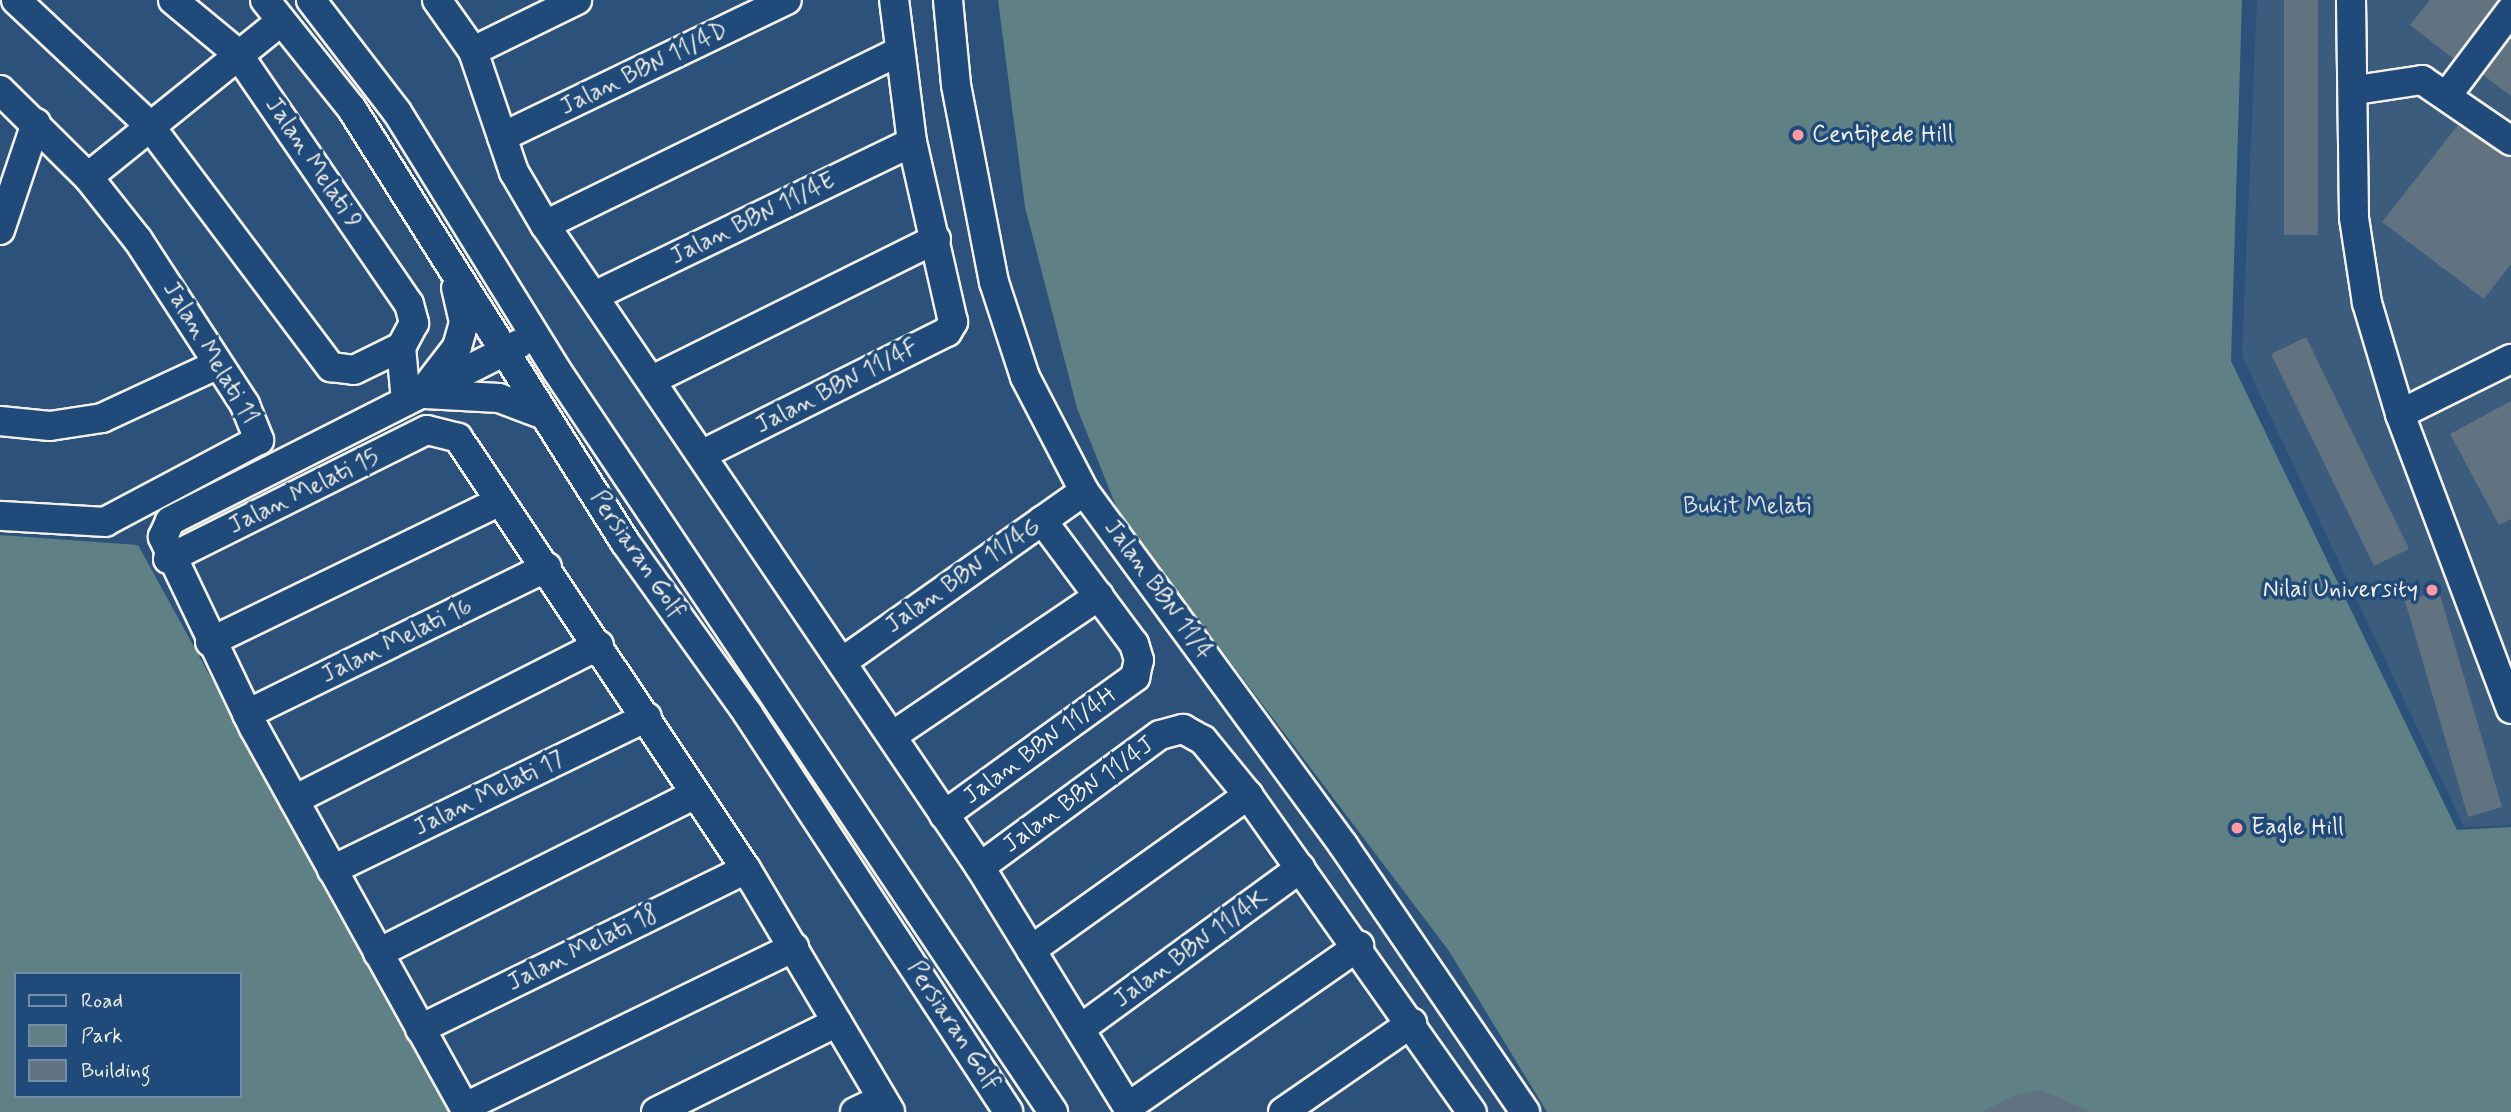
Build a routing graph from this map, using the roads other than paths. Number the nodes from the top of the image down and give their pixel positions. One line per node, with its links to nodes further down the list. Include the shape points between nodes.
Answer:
1 (16, 0): 19 (street)
2 (173, 0): 13 (street, Jalan Melati 9)
3 (311, 0): 29 (street, Persiaran Golf, via 397,112)
4 (437, 0): 12 (street)
5 (577, 0): 12 (street)
6 (787, 0): 20 (street, Jalan BBN 11/4D)
7 (894, 0): 14 (street)
8 (948, 0): 42 (street, Jalan BBN 11/4, via 956,85 994,282 1025,377)
9 (2351, 0): 16 (street)
10 (273, 10): 13 (street); 27 (street, Persiaran Golf, via 352,110)
11 (2511, 10): 17 (street)
12 (473, 51): 20 (street)
13 (237, 53): 19 (street); 30 (street, Jalan Melati 9, via 409,304 414,323)
14 (896, 53): 22 (street); 24 (street)
15 (0, 90): 18 (street, Jalan Melati 11)
16 (2356, 90): 17 (street, via 2400,79 2422,80); 36 (street, via 2354,218 2367,303)
17 (2448, 94): 21 (street)
18 (36, 124): 23 (street, Jalan Melati 11); 25 (street)
19 (149, 125): 23 (street); 30 (street, via 331,367 354,370)
20 (502, 137): 24 (street)
21 (2511, 141)
22 (912, 142): 26 (street); 28 (street, Jalan BBN 11/4E)
23 (88, 177): 33 (street, Jalan Melati 11, via 174,289)
24 (545, 225): 28 (street)
25 (0, 230)
26 (936, 239): 34 (street); 39 (street, Jalan BBN 11/4F, via 953,307 947,332)
27 (453, 275): 31 (street, Persiaran Golf); 35 (street, via 464,322 457,347)
28 (594, 296): 34 (street)
29 (536, 336): 31 (street); 79 (street, Persiaran Golf)
30 (401, 347): 35 (street)
31 (503, 352): 35 (street); 37 (street, Persiaran Golf)
32 (2511, 359): 36 (street)
33 (216, 365): 38 (street, via 102,418 50,426); 44 (street, Jalan Melati 11, via 245,405 259,440 105,522)
34 (652, 380): 39 (street)
35 (414, 397): 37 (street, via 499,398); 40 (street)
36 (2400, 414): 52 (street)
37 (544, 415): 78 (street, Persiaran Golf)
38 (0, 421)
39 (703, 454): 51 (street)
40 (296, 458): 41 (street); 46 (street, via 170,521 163,537)
41 (310, 489): 43 (street, Jalan Melati 15, via 442,429 458,438); 46 (street, Jalan Melati 15)
42 (1084, 491): 45 (street, Jalan BBN 11/4G); 81 (street, Jalan BBN 11/4, via 1343,845)
43 (500, 501): 47 (street); 49 (street)
44 (0, 516)
45 (1042, 520): 48 (street); 51 (street, Jalan BBN 11/4G)
46 (168, 559): 49 (street)
47 (547, 567): 50 (street); 53 (street, Jalan Melati 16)
48 (1099, 596): 55 (street); 59 (street, Jalan BBN 11/4H, via 1134,645 1139,660 1135,677)
49 (210, 642): 53 (street)
50 (599, 645): 54 (street); 58 (street)
51 (842, 662): 55 (street)
52 (2511, 709)
53 (247, 714): 58 (street)
54 (646, 717): 56 (street); 63 (street, Jalan Melati 17)
55 (892, 736): 59 (street)
56 (693, 795): 62 (street); 67 (street)
57 (1248, 795): 60 (street, Jalan BBN 11/4J, via 1203,740 1183,729 1160,735); 61 (street); 66 (street)
58 (294, 800): 63 (street)
59 (944, 815): 60 (street)
60 (979, 867): 66 (street)
61 (1301, 868): 64 (street); 71 (street, Jalan BBN 11/4K)
62 (746, 869): 65 (street); 70 (street, Jalan Melati 18)
63 (332, 870): 67 (street)
64 (1359, 946): 69 (street); 75 (street)
65 (794, 947): 68 (street); 74 (street)
66 (1031, 950): 71 (street)
67 (377, 953): 70 (street)
68 (837, 1022): 72 (street); 76 (street)
69 (1412, 1023): 73 (street); 80 (street)
70 (420, 1029): 74 (street)
71 (1080, 1029): 75 (street)
72 (886, 1105): 77 (street)
73 (1459, 1107)
74 (466, 1110)
75 (1130, 1110)
76 (656, 1112)
77 (855, 1112)
78 (1008, 1112)
79 (1053, 1112)
80 (1283, 1112)
81 (1525, 1112)

